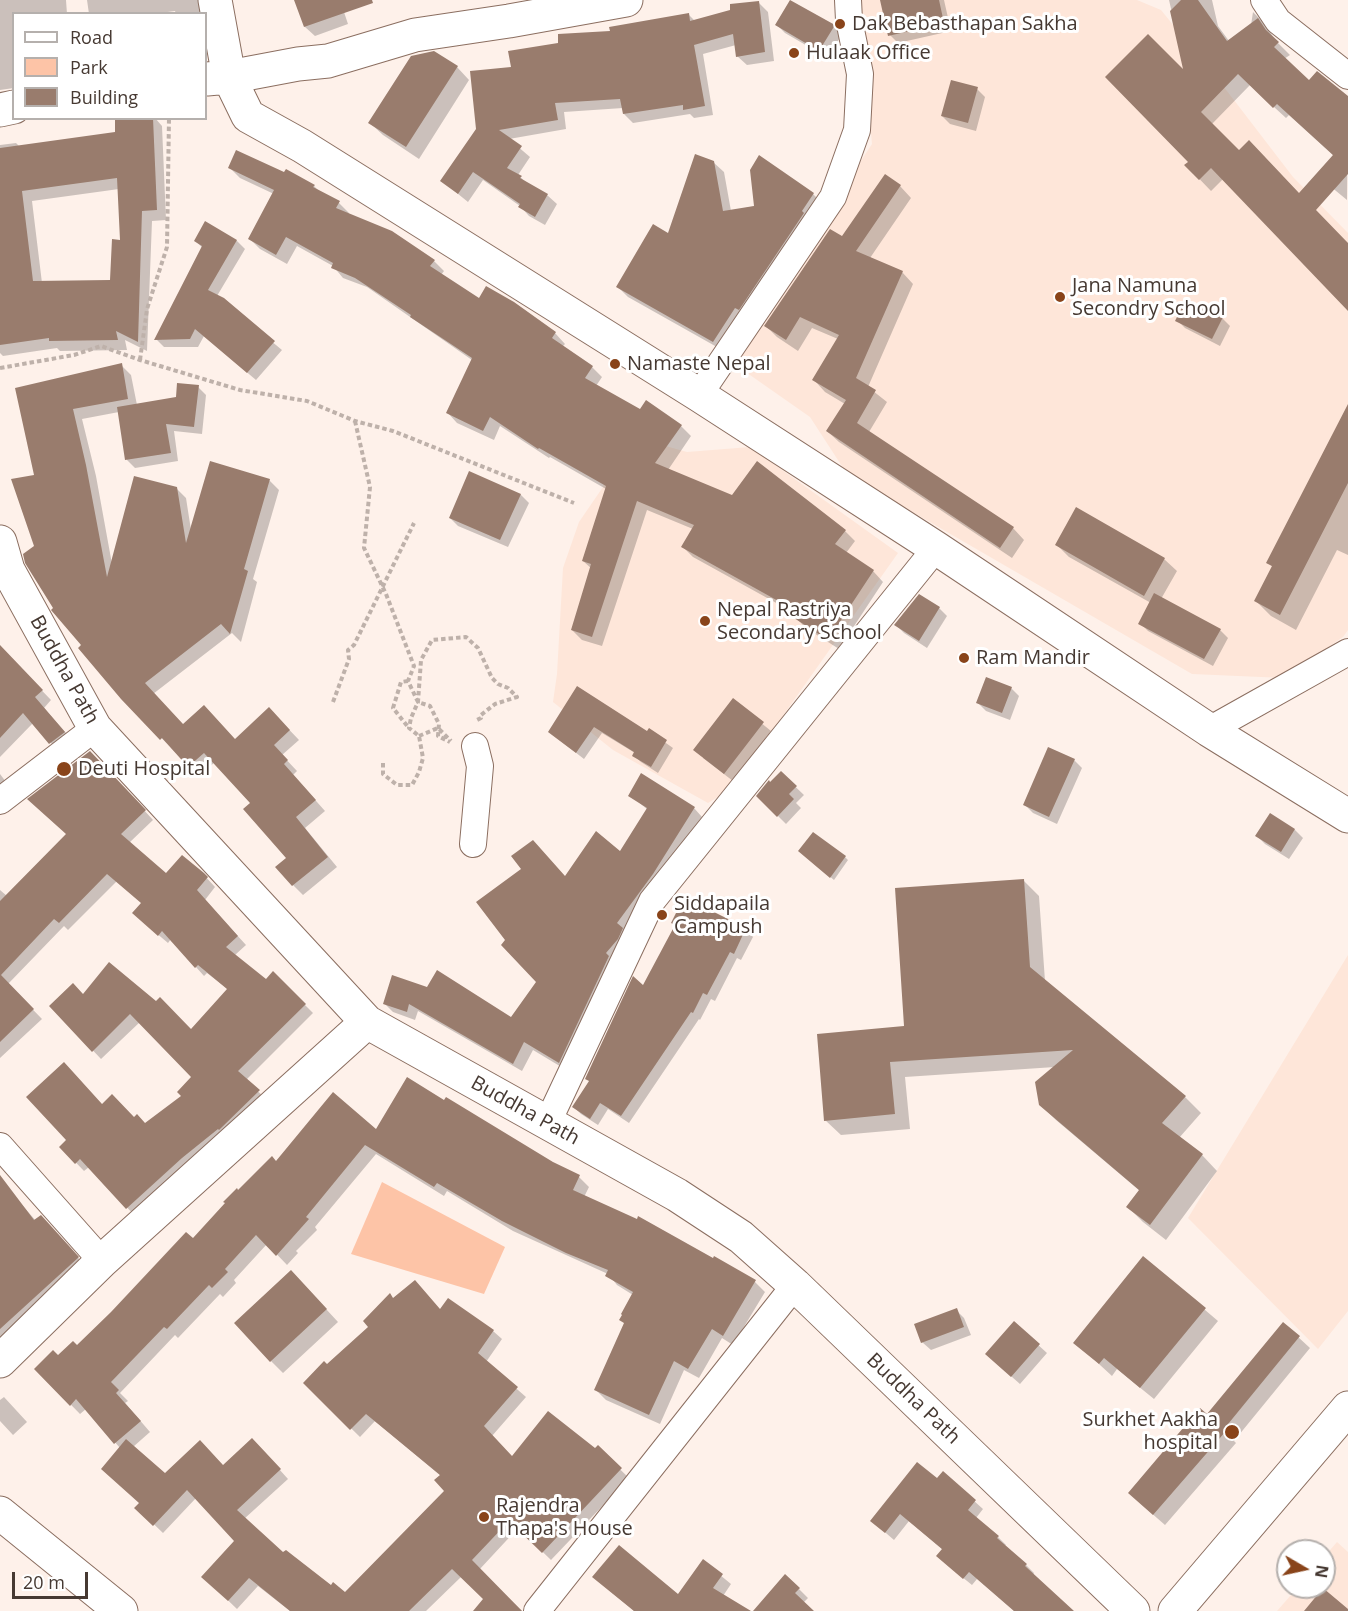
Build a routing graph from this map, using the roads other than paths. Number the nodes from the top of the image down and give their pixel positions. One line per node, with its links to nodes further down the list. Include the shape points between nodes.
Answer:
1 (215, 0): 6 (street)
2 (626, 0): 6 (street, via 415,35 328,61)
3 (848, 0): 7 (street, via 860,74 857,130 833,197)
4 (1264, 0): 5 (street, via 1278,21)
5 (1348, 76)
6 (217, 78): 7 (street, via 248,116)
7 (699, 395): 8 (street)
8 (936, 548): 12 (street); 18 (street, via 652,901)
9 (3, 563): 11 (street, Buddha Path)
10 (1348, 652): 12 (street)
11 (94, 728): 14 (street); 17 (street, Buddha Path)
12 (1209, 730): 15 (street)
13 (475, 746): 16 (street, via 480,766)
14 (0, 801)
15 (1348, 816)
16 (473, 844)
17 (367, 1022): 18 (street, Buddha Path); 20 (street)
18 (547, 1124): 21 (street, Buddha Path, via 677,1195 741,1237)
19 (0, 1146): 20 (street)
20 (102, 1261): 22 (street)
21 (795, 1285): 26 (street); 27 (street, Buddha Path)
22 (0, 1362)
23 (1348, 1408): 28 (street)
24 (0, 1513): 25 (street)
25 (121, 1611)
26 (537, 1611)
27 (1133, 1611)
28 (1175, 1611)

